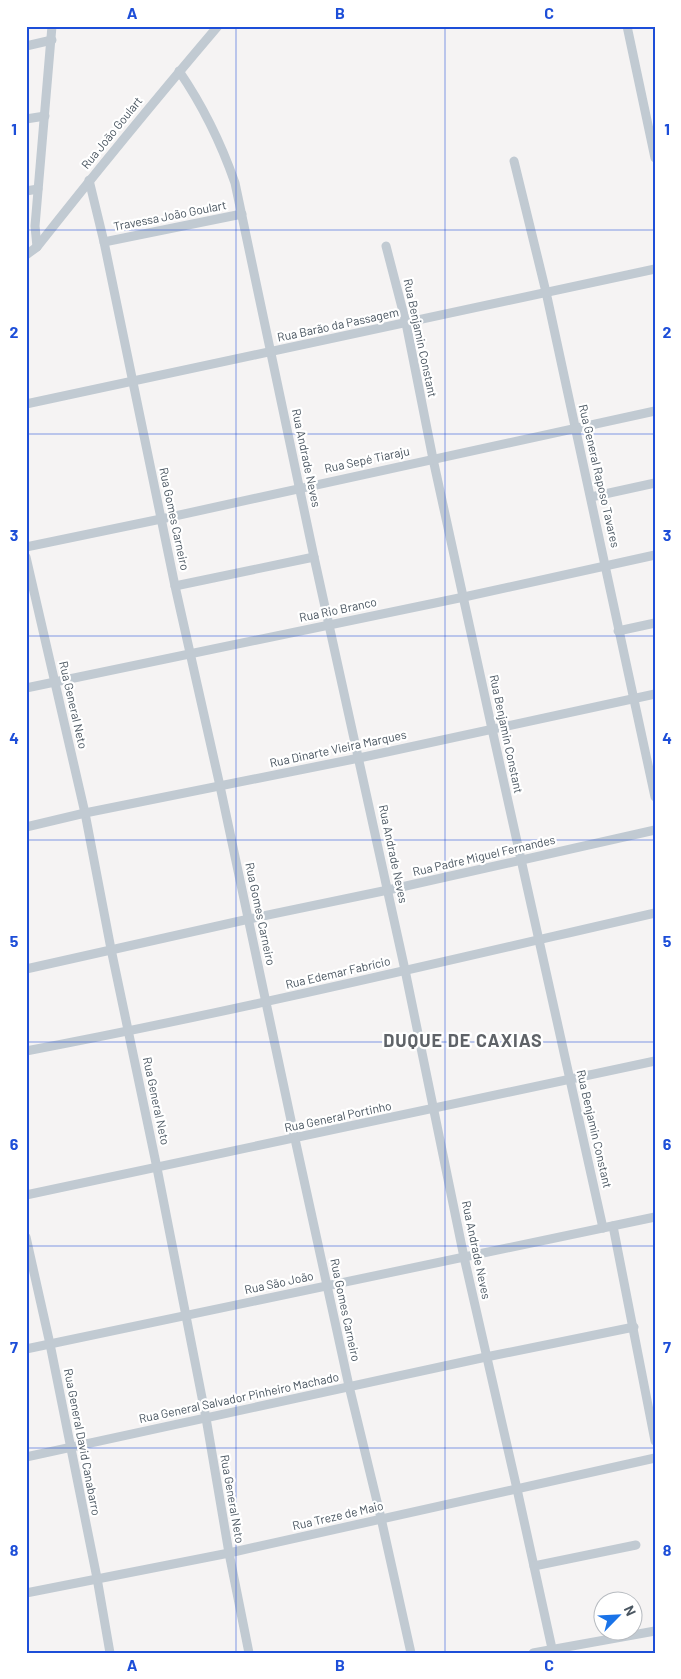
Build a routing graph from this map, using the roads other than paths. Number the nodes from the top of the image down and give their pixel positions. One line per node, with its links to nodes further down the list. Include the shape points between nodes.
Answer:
1 (52, 26): 4 (street)
2 (218, 26): 6 (street, Rua João Goulart)
3 (627, 26): 9 (street)
4 (52, 40): 5 (street); 7 (street)
5 (26, 46)
6 (179, 70): 11 (street, Rua João Goulart); 14 (street, Rua Andrade Neves, via 208,117 225,155)
7 (45, 116): 8 (street); 12 (street)
8 (26, 119)
9 (655, 158)
10 (514, 161): 20 (street, Rua General Raposo Tavares)
11 (89, 180): 15 (street, Rua Gomes Carneiro); 17 (street, Rua João Goulart)
12 (38, 189): 13 (street); 17 (street)
13 (26, 191)
14 (242, 214): 15 (street, Travessa João Goulart); 22 (street, Rua Andrade Neves)
15 (104, 242): 23 (street, Rua Gomes Carneiro)
16 (386, 246): 21 (street, Rua Benjamin Constant)
17 (37, 247): 18 (street, Rua João Goulart)
18 (26, 255)
19 (655, 269): 20 (street, Rua Barão da Passagem)
20 (546, 292): 21 (street, Rua Barão da Passagem); 26 (street, Rua General Raposo Tavares)
21 (406, 323): 22 (street, Rua Barão da Passagem); 27 (street, Rua Benjamin Constant)
22 (271, 352): 23 (street, Rua Barão da Passagem); 29 (street, Rua Andrade Neves)
23 (132, 382): 24 (street, Rua Barão da Passagem); 31 (street, Rua Gomes Carneiro)
24 (26, 404)
25 (655, 411): 26 (street, Rua Sepé Tiaraju)
26 (575, 428): 27 (street, Rua Sepé Tiaraju); 30 (street, Rua General Raposo Tavares)
27 (433, 459): 29 (street, Rua Sepé Tiaraju); 38 (street, Rua Benjamin Constant)
28 (655, 484): 30 (street)
29 (300, 488): 31 (street, Rua Sepé Tiaraju); 34 (street, Rua Andrade Neves)
30 (591, 498): 36 (street, Rua General Raposo Tavares)
31 (161, 519): 32 (street, Rua Sepé Tiaraju); 37 (street, Rua Gomes Carneiro)
32 (26, 547)
33 (655, 555): 36 (street, Rua Rio Branco)
34 (314, 557): 37 (street); 40 (street, Rua Andrade Neves)
35 (26, 558): 43 (street, Rua General Neto)
36 (606, 566): 38 (street, Rua Rio Branco); 41 (street, Rua General Raposo Tavares)
37 (175, 586): 42 (street, Rua Gomes Carneiro)
38 (464, 597): 40 (street, Rua Rio Branco); 47 (street, Rua Benjamin Constant)
39 (655, 623): 41 (street)
40 (330, 625): 42 (street, Rua Rio Branco); 49 (street, Rua Andrade Neves)
41 (618, 631): 46 (street, Rua General Raposo Tavares)
42 (189, 653): 43 (street, Rua Rio Branco); 50 (street, Rua Gomes Carneiro)
43 (55, 682): 44 (street, Rua Rio Branco); 52 (street, Rua General Neto)
44 (26, 688)
45 (655, 694): 46 (street, Rua Dinarte Vieira Marques)
46 (635, 698): 47 (street, Rua Dinarte Vieira Marques); 48 (street, Rua General Raposo Tavares)
47 (492, 729): 49 (street, Rua Dinarte Vieira Marques); 55 (street, Rua Benjamin Constant)
48 (650, 757): 51 (street, Rua General Raposo Tavares)
49 (359, 758): 50 (street, Rua Dinarte Vieira Marques); 56 (street, Rua Andrade Neves)
50 (220, 786): 52 (street, Rua Dinarte Vieira Marques); 58 (street, Rua Gomes Carneiro)
51 (655, 797)
52 (85, 813): 53 (street, Rua Dinarte Vieira Marques); 60 (street, Rua General Neto)
53 (26, 826)
54 (655, 830): 55 (street, Rua Padre Miguel Fernandes)
55 (520, 860): 56 (street, Rua Padre Miguel Fernandes); 59 (street, Rua Benjamin Constant)
56 (388, 890): 58 (street, Rua Padre Miguel Fernandes); 62 (street, Rua Andrade Neves)
57 (655, 912): 59 (street, Rua Edemar Fabrício)
58 (249, 919): 60 (street, Rua Padre Miguel Fernandes); 63 (street, Rua Gomes Carneiro)
59 (538, 940): 62 (street, Rua Edemar Fabrício); 67 (street, Rua Benjamin Constant)
60 (111, 950): 61 (street, Rua Padre Miguel Fernandes); 64 (street, Rua General Neto)
61 (26, 969)
62 (405, 970): 63 (street, Rua Edemar Fabrício); 68 (street, Rua Andrade Neves)
63 (267, 1002): 64 (street, Rua Edemar Fabrício); 69 (street, Rua Gomes Carneiro)
64 (129, 1032): 65 (street, Rua Edemar Fabrício); 70 (street, Rua General Neto)
65 (26, 1051)
66 (655, 1061): 67 (street, Rua General Portinho)
67 (569, 1080): 68 (street, Rua General Portinho); 73 (street, Rua Benjamin Constant)
68 (434, 1109): 69 (street, Rua General Portinho); 75 (street, Rua Andrade Neves)
69 (295, 1139): 70 (street, Rua General Portinho); 76 (street, Rua Gomes Carneiro)
70 (157, 1168): 71 (street, Rua General Portinho); 77 (street, Rua General Neto)
71 (26, 1195)
72 (655, 1218): 73 (street, Rua São João)
73 (608, 1227): 75 (street, Rua São João); 78 (street, Rua Benjamin Constant)
74 (26, 1237): 79 (street, Rua General David Canabarro)
75 (464, 1257): 76 (street, Rua São João); 81 (street, Rua Andrade Neves)
76 (327, 1285): 77 (street, Rua São João); 82 (street, Rua Gomes Carneiro)
77 (186, 1316): 79 (street, Rua São João); 83 (street, Rua General Neto)
78 (634, 1327): 81 (street, Rua General Salvador Pinheiro Machado); 84 (street, Rua Benjamin Constant)
79 (50, 1344): 80 (street, Rua São João); 85 (street, Rua General David Canabarro)
80 (26, 1349)
81 (486, 1357): 82 (street, Rua General Salvador Pinheiro Machado); 88 (street, Rua Andrade Neves)
82 (349, 1386): 83 (street, Rua General Salvador Pinheiro Machado); 89 (street, Rua Gomes Carneiro)
83 (206, 1418): 85 (street, Rua General Salvador Pinheiro Machado); 91 (street, Rua General Neto)
84 (655, 1441)
85 (70, 1448): 86 (street, Rua General Salvador Pinheiro Machado); 93 (street, Rua General David Canabarro)
86 (26, 1457)
87 (655, 1458): 88 (street, Rua Treze de Maio)
88 (517, 1490): 89 (street, Rua Treze de Maio); 92 (street, Rua Andrade Neves)
89 (381, 1518): 91 (street, Rua Treze de Maio); 99 (street, Rua Gomes Carneiro)
90 (636, 1545): 92 (street)
91 (229, 1553): 93 (street, Rua Treze de Maio); 98 (street, Rua General Neto)
92 (534, 1566): 96 (street, Rua Andrade Neves)
93 (97, 1578): 94 (street, Rua Treze de Maio); 97 (street, Rua General David Canabarro)
94 (26, 1594)
95 (655, 1631): 96 (street)
96 (552, 1651): 100 (street)
97 (110, 1653)
98 (249, 1653)
99 (411, 1653)
100 (533, 1653)

